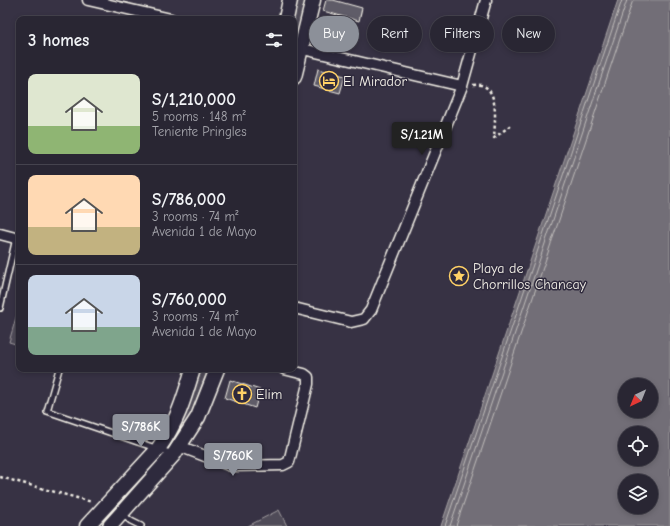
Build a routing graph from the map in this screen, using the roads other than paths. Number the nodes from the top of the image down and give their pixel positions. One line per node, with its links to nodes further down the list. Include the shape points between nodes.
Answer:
1 (88, 0): 5 (street)
2 (290, 0): 6 (street)
3 (313, 0): 7 (street)
4 (486, 0): 8 (street)
5 (158, 16)
6 (287, 16)
7 (298, 47): 8 (street)
8 (462, 86): 13 (street, via 371,310 364,319 350,322)
9 (0, 234): 10 (street)
10 (16, 238)
11 (16, 247): 12 (lane)
12 (0, 308)
13 (297, 309)
14 (58, 372): 18 (lane, via 47,411)
15 (192, 372): 18 (street, via 179,414)
16 (216, 372): 19 (street, via 198,417)
17 (296, 372): 19 (street, via 308,377 308,384 289,462 283,465 231,466)
18 (158, 449): 19 (lane); 21 (street)
19 (177, 450): 20 (street)
20 (121, 513): 22 (street); 23 (lane)
21 (87, 526)
22 (110, 526)
23 (141, 526)

